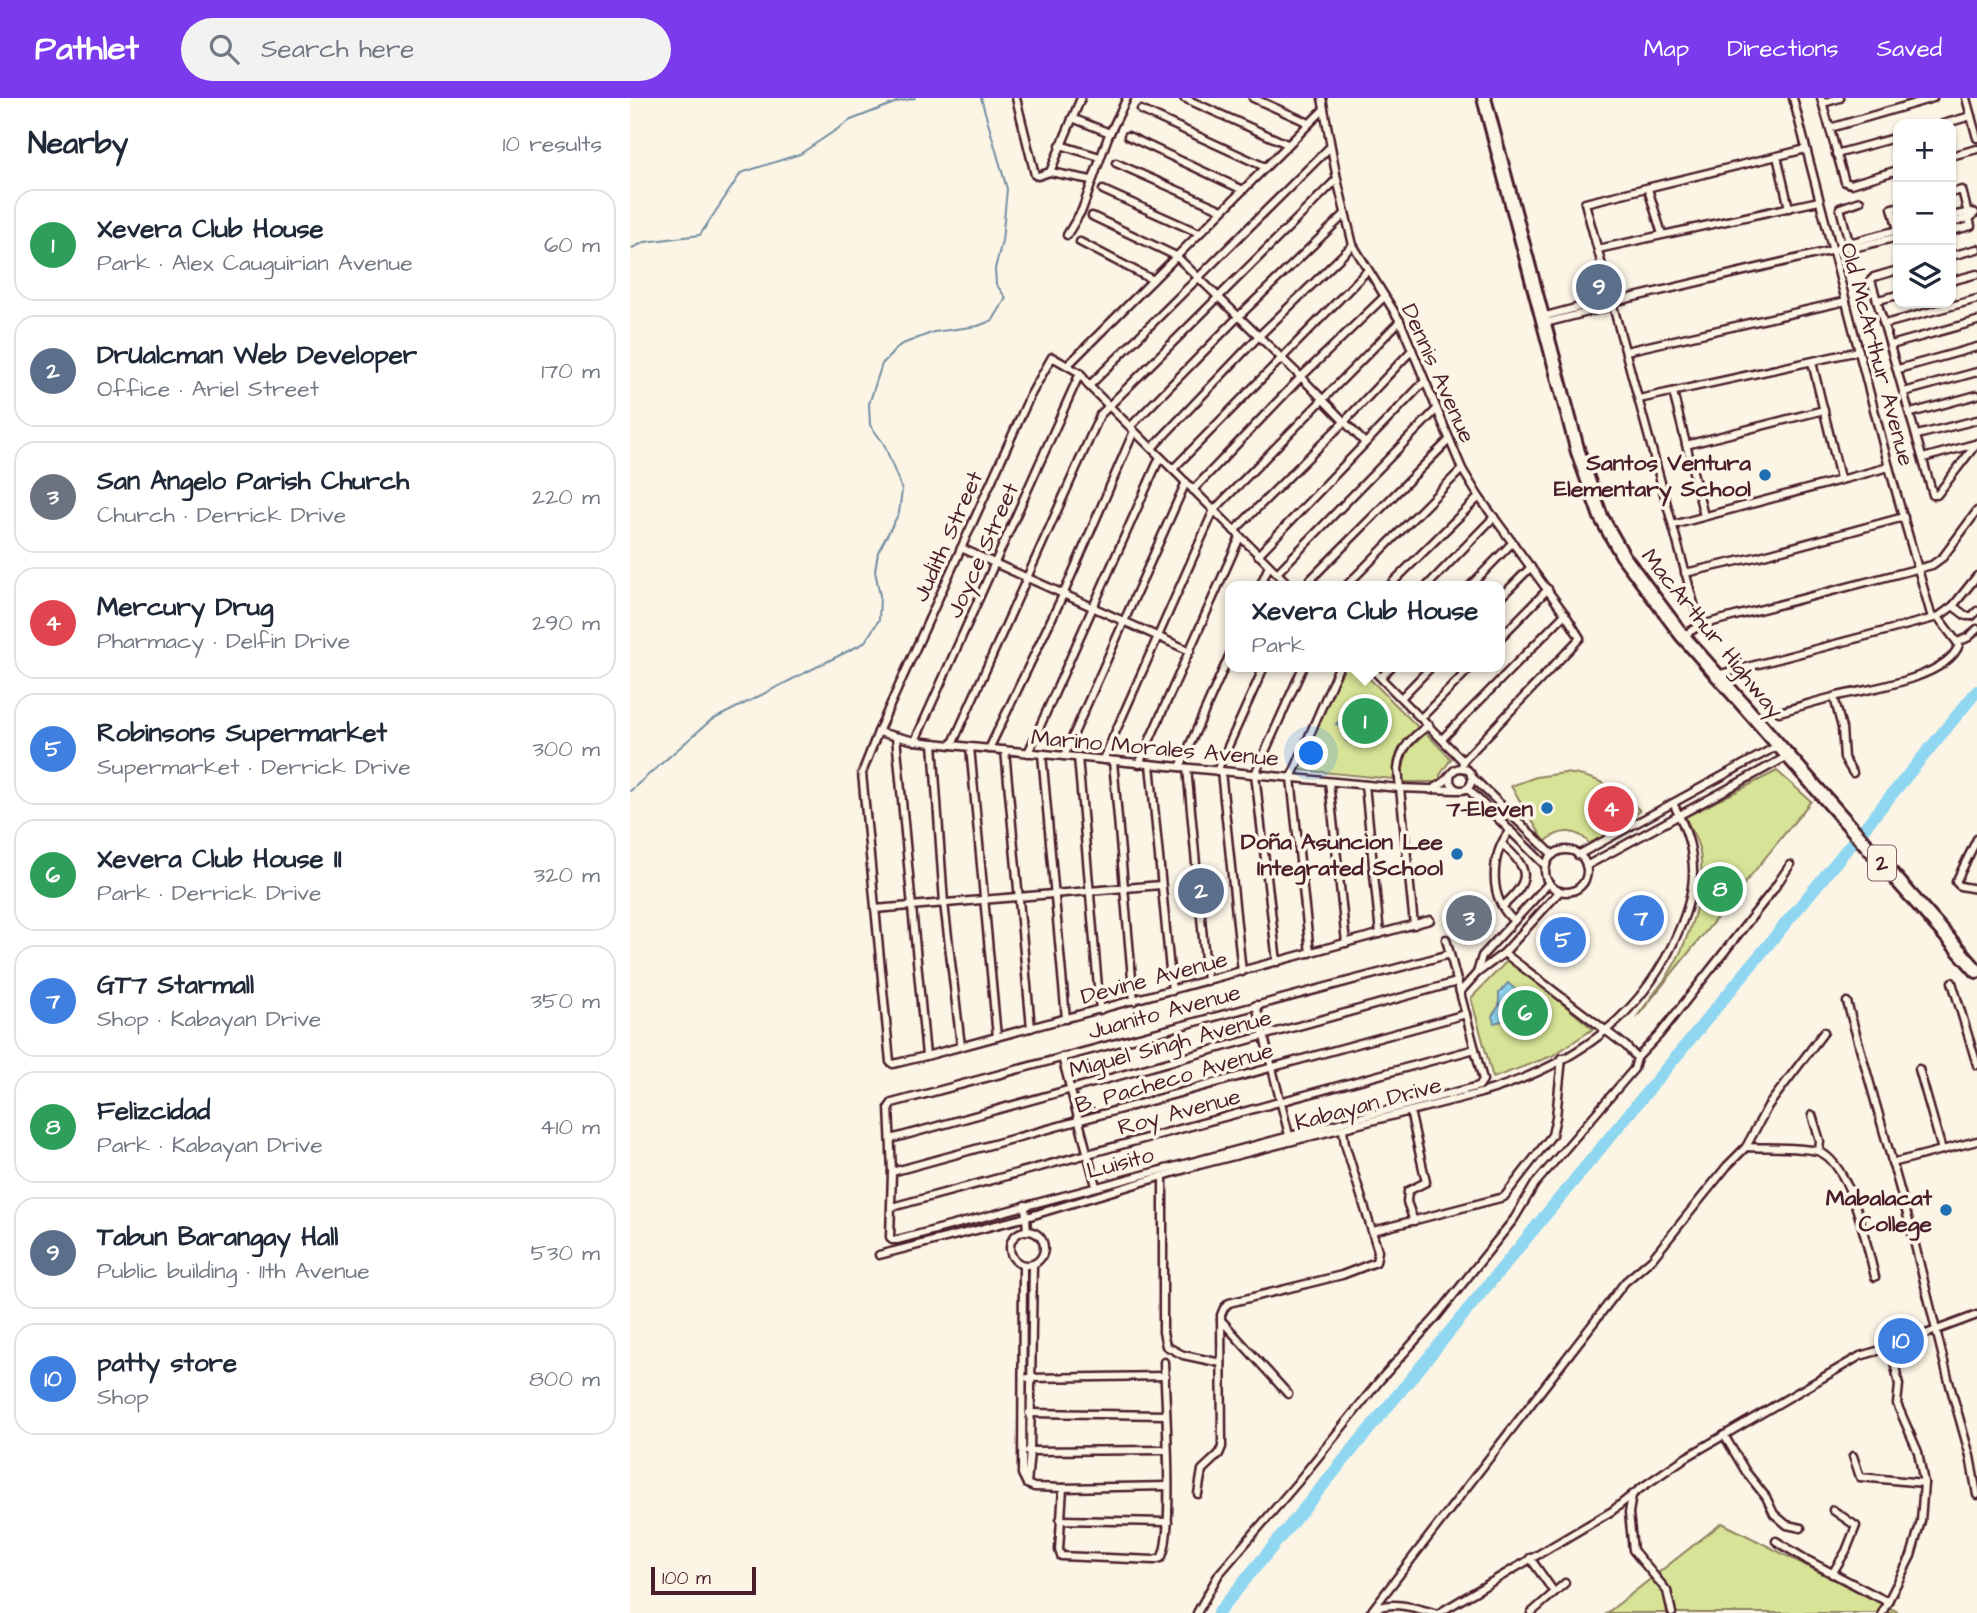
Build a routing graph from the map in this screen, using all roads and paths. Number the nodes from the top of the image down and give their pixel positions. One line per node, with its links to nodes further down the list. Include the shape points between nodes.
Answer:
1 (1016, 98): 36 (street, via 1035,175)
2 (1081, 98): 16 (street)
3 (1127, 98): 20 (street)
4 (1184, 98): 24 (street)
5 (1253, 98): 18 (street)
6 (1322, 98): 13 (street, Dennis Avenue)
7 (1484, 98): 79 (highway, MacArthur Highway / 2)
8 (1793, 98): 27 (street, Old McArthur Avenue)
9 (1840, 98): 12 (street)
10 (1933, 98): 19 (street)
11 (1966, 98): 15 (street)
12 (1822, 100): 19 (street)
13 (1324, 109): 18 (street); 26 (street, Dennis Avenue)
14 (1141, 110): 34 (street)
15 (1971, 116): 17 (street); 23 (street)
16 (1072, 118): 20 (street); 25 (street)
17 (1956, 120)
18 (1309, 123): 24 (street)
19 (1830, 128): 29 (street)
20 (1110, 133): 32 (street)
21 (1128, 136): 41 (street)
22 (1893, 138): 29 (street)
23 (1977, 138)
24 (1287, 144): 34 (street)
25 (1060, 145): 32 (street); 36 (street)
26 (1330, 147): 38 (street, Dennis Avenue); 67 (street)
27 (1806, 149): 31 (street); 43 (street, Old McArthur Avenue)
28 (1977, 149): 30 (street)
29 (1836, 154): 35 (street, via 1847,184)
30 (1956, 155)
31 (1777, 156): 39 (street); 45 (street)
32 (1101, 157): 37 (street)
33 (1116, 163): 46 (street)
34 (1265, 167): 41 (street)
35 (1893, 171)
36 (1050, 172): 37 (street)
37 (1091, 180): 54 (street, via 1083,210)
38 (1337, 180): 47 (street, Dennis Avenue); 70 (street)
39 (1648, 189): 53 (street); 59 (street, via 1585,203)
40 (1103, 190): 52 (street)
41 (1243, 190): 46 (street)
42 (1956, 192): 48 (street, via 1962,190)
43 (1819, 201): 45 (street); 61 (street, Old McArthur Avenue)
44 (1860, 201): 58 (street, via 1840,208)
45 (1789, 208): 53 (street)
46 (1222, 210): 52 (street)
47 (1345, 214): 57 (street, Dennis Avenue); 77 (street)
48 (1972, 214): 50 (street, via 1972,226)
49 (1092, 216): 63 (street)
50 (1956, 230)
51 (1893, 232): 58 (street)
52 (1199, 233): 63 (street)
53 (1662, 234): 59 (street)
54 (1067, 235)
55 (1893, 238): 58 (street)
56 (1080, 242): 68 (street)
57 (1353, 245): 64 (street, Dennis Avenue); 82 (street)
58 (1847, 247): 61 (street)
59 (1598, 249): 76 (street)
60 (1977, 249): 62 (street)
61 (1832, 250): 75 (street, Old McArthur Avenue); 76 (street)
62 (1956, 255)
63 (1176, 256): 67 (street); 68 (street)
64 (1368, 270): 71 (street, Dennis Avenue); 88 (street)
65 (1893, 272): 74 (street, via 1872,278)
66 (1977, 274): 69 (street)
67 (1198, 276): 70 (street); 96 (street)
68 (1153, 279): 90 (street)
69 (1956, 280)
70 (1219, 296): 77 (street); 102 (street)
71 (1384, 296): 78 (street, Dennis Avenue); 94 (street)
72 (1893, 296): 74 (street)
73 (1977, 299): 81 (street)
74 (1878, 300): 81 (street)
75 (1846, 301): 86 (street); 87 (street, Old McArthur Avenue)
76 (1611, 302): 79 (street); 86 (street)
77 (1239, 316): 82 (street); 108 (street)
78 (1399, 321): 85 (street, Dennis Avenue); 101 (street)
79 (1541, 321): 162 (highway, MacArthur Highway / 2, via 1601,517 1637,578)
80 (1977, 321): 83 (street)
81 (1885, 324): 83 (street)
82 (1258, 337): 88 (street); 114 (street)
83 (1891, 345): 91 (street)
84 (1977, 347): 91 (street)
85 (1412, 350): 95 (street, Dennis Avenue); 107 (street)
86 (1626, 351): 100 (street)
87 (1859, 351): 89 (street); 117 (street, Old McArthur Avenue)
88 (1280, 357): 94 (street); 118 (street)
89 (1812, 362): 98 (street); 104 (street)
90 (1068, 365): 93 (street); 133 (street, Judith Street, via 1052,357)
91 (1898, 369): 97 (street)
92 (1977, 372): 97 (street)
93 (1080, 373): 96 (street); 135 (street, Joyce Street)
94 (1301, 377): 101 (street); 122 (street)
95 (1424, 382): 103 (street, Dennis Avenue); 111 (street)
96 (1089, 386): 102 (street)
97 (1904, 391): 105 (street)
98 (1673, 392): 100 (street); 113 (street)
99 (1977, 395): 105 (street)
100 (1639, 399): 129 (street)
101 (1322, 400): 107 (street); 124 (street)
102 (1109, 405): 108 (street); 142 (street, via 1100,415)
103 (1436, 410): 110 (street, Dennis Avenue); 139 (street)
104 (1824, 410): 113 (street); 120 (street)
105 (1911, 413): 109 (street)
106 (1977, 420): 109 (street)
107 (1345, 421): 111 (street); 130 (street)
108 (1132, 428): 114 (street); 152 (street)
109 (1917, 435): 116 (street)
110 (1449, 440): 119 (street, Dennis Avenue); 145 (street)
111 (1364, 442): 134 (street)
112 (1977, 443): 116 (street); 116 (street, via 1935,496)
113 (1686, 445): 126 (street)
114 (1152, 448): 115 (street)
115 (1160, 457): 118 (street); 154 (street)
116 (1923, 458)
117 (1889, 467): 120 (street); 128 (street, Old McArthur Avenue)
118 (1173, 469): 121 (street)
119 (1462, 469): 123 (street, Dennis Avenue); 146 (street)
120 (1840, 478): 126 (street)
121 (1186, 482): 122 (street); 159 (street)
122 (1193, 490): 124 (street)
123 (1479, 497): 127 (street, Dennis Avenue); 147 (street)
124 (1214, 510): 130 (street); 163 (street)
125 (1977, 511): 138 (street, via 1943,557)
126 (1704, 516): 129 (street)
127 (1494, 517): 132 (street, Dennis Avenue); 148 (street)
128 (1904, 517): 138 (street, Old McArthur Avenue); 140 (street)
129 (1673, 525): 140 (street)
130 (1234, 531): 131 (street)
131 (1240, 537): 134 (street); 165 (street)
132 (1513, 542): 137 (street, Dennis Avenue); 149 (street)
133 (961, 548): 135 (street); 181 (street, Judith Street)
134 (1258, 555): 136 (street)
135 (996, 564): 142 (street); 184 (street, Joyce Street)
136 (1269, 566): 139 (street); 143 (street)
137 (1531, 566): 150 (street, Dennis Avenue); 151 (street)
138 (1918, 569): 158 (street, Old McArthur Avenue); 162 (street, via 1716,621)
139 (1277, 573): 144 (street)
140 (1685, 573): 157 (street)
141 (1977, 576): 153 (street)
142 (1025, 578): 152 (street); 186 (street)
143 (1262, 581)
144 (1285, 581)
145 (1309, 581)
146 (1351, 581)
147 (1394, 581)
148 (1432, 581)
149 (1475, 581)
150 (1548, 589): 156 (street, Dennis Avenue); 161 (street)
151 (1505, 593)
152 (1063, 595): 154 (street); 189 (street)
153 (1953, 606): 155 (street, via 1966,616); 158 (street)
154 (1093, 608): 159 (street); 191 (street)
155 (1977, 611)
156 (1565, 614): 183 (street); 200 (street, Dennis Avenue, via 1580,638)
157 (1697, 615)
158 (1935, 617): 164 (street); 174 (street)
159 (1125, 622): 163 (street); 193 (street)
160 (1977, 629): 164 (street)
161 (1505, 633)
162 (1683, 636): 174 (highway, MacArthur Highway / 2)
163 (1158, 637): 165 (street); 196 (street)
164 (1958, 642): 176 (street, via 1957,650 1927,672)
165 (1190, 651): 198 (street)
166 (1225, 666): 201 (street)
167 (1262, 672): 202 (street)
168 (1301, 672): 205 (street)
169 (1337, 672): 207 (street)
170 (1376, 672): 175 (street)
171 (1386, 672): 175 (street)
172 (1427, 672): 177 (street)
173 (1466, 672): 179 (street)
174 (1717, 675): 187 (highway, MacArthur Highway / 2)
175 (1381, 677): 177 (street)
176 (1834, 697): 178 (street); 203 (street, via 1844,758)
177 (1401, 698): 179 (street)
178 (1779, 712)
179 (1421, 718): 180 (street)
180 (1429, 726): 183 (street); 210 (street, via 1402,751)
181 (878, 732): 182 (street, Marino Morales Avenue); 236 (street, Judith Street, via 862,773)
182 (896, 737): 184 (street, Marino Morales Avenue); 234 (street)
183 (1442, 739): 200 (street)
184 (915, 741): 185 (street, Marino Morales Avenue)
185 (933, 743): 186 (street, Marino Morales Avenue); 233 (street)
186 (952, 745): 188 (street, Marino Morales Avenue)
187 (1779, 745): 195 (highway, MacArthur Highway / 2); 214 (street)
188 (970, 747): 189 (street, Marino Morales Avenue); 232 (street)
189 (989, 748): 190 (street, Marino Morales Avenue)
190 (1005, 751): 191 (street, Marino Morales Avenue); 231 (street)
191 (1028, 753): 192 (street, Marino Morales Avenue)
192 (1042, 754): 193 (street, Marino Morales Avenue); 230 (street)
193 (1064, 756): 194 (street, Marino Morales Avenue)
194 (1077, 757): 196 (street, Marino Morales Avenue); 228 (street)
195 (1788, 757): 215 (street); 247 (highway, MacArthur Highway / 2)
196 (1103, 760): 197 (street, Marino Morales Avenue)
197 (1113, 761): 198 (street, Marino Morales Avenue); 226 (street)
198 (1139, 764): 199 (street, Marino Morales Avenue)
199 (1150, 764): 201 (street, Marino Morales Avenue); 225 (street)
200 (1462, 765): 204 (street); 206 (street)
201 (1184, 768): 202 (street, Marino Morales Avenue); 250 (street)
202 (1219, 771): 205 (street, Marino Morales Avenue); 248 (street)
203 (1853, 773)
204 (1451, 774): 212 (street); 213 (street, via 1450,784)
205 (1255, 775): 207 (street, Marino Morales Avenue); 246 (street)
206 (1471, 776): 211 (street); 219 (street)
207 (1292, 778): 208 (street, Marino Morales Avenue); 243 (street)
208 (1329, 782): 209 (street, Marino Morales Avenue); 242 (street)
209 (1365, 785): 210 (street, Marino Morales Avenue); 240 (street)
210 (1399, 788): 212 (street, Marino Morales Avenue); 239 (street)
211 (1468, 789): 213 (street); 216 (street)
212 (1429, 790): 213 (street, Marino Morales Avenue)
213 (1457, 790)
214 (1673, 803): 215 (street, Kabayan Drive); 220 (street)
215 (1679, 815): 223 (street); 262 (street, Kabayan Drive, via 1693,860 1692,892 1684,917 1657,974)
216 (1510, 830): 218 (street); 222 (street)
217 (1977, 839): 227 (street, via 1956,882)
218 (1502, 844): 235 (street, via 1495,877); 235 (street, via 1525,872 1519,892)
219 (1553, 855): 220 (street, via 1566,850); 222 (street)
220 (1578, 855): 223 (street)
221 (1790, 865): 271 (street, via 1660,1035)
222 (1546, 866): 224 (street)
223 (1586, 866): 229 (street, via 1580,886)
224 (1549, 883): 229 (street); 238 (street)
225 (1161, 885): 226 (street); 253 (street)
226 (1124, 888): 228 (street); 255 (street)
227 (1977, 889)
228 (1091, 891): 230 (street); 258 (street)
229 (1560, 891): 244 (street)
230 (1054, 894): 231 (street); 260 (street)
231 (1018, 897): 232 (street); 261 (street)
232 (985, 900): 233 (street); 265 (street)
233 (944, 903): 234 (street); 266 (street)
234 (912, 906): 236 (street); 268 (street)
235 (1503, 906): 238 (street)
236 (875, 909): 272 (street, Judith Street)
237 (1430, 920): 239 (street, Devine Avenue)
238 (1514, 921): 249 (street, via 1482,956)
239 (1414, 925): 240 (street, Devine Avenue)
240 (1380, 934): 242 (street, Devine Avenue)
241 (1446, 939): 245 (street)
242 (1346, 943): 243 (street, Devine Avenue)
243 (1310, 953): 246 (street, Devine Avenue)
244 (1504, 953): 249 (street); 262 (street)
245 (1450, 954): 251 (street); 257 (street, Juanito Avenue)
246 (1277, 962): 248 (street, Devine Avenue)
247 (1977, 971)
248 (1242, 972): 250 (street, Devine Avenue)
249 (1477, 973): 254 (street)
250 (1207, 981): 253 (street, Devine Avenue)
251 (1457, 982): 254 (street); 264 (street, Miguel Singh Avenue)
252 (1952, 982): 273 (street)
253 (1172, 990): 255 (street, Devine Avenue)
254 (1460, 992): 259 (street)
255 (1134, 1000): 258 (street, Devine Avenue)
256 (1847, 1002): 290 (street)
257 (1256, 1005): 264 (street); 269 (street, Juanito Avenue)
258 (1100, 1010): 260 (street, Devine Avenue)
259 (1466, 1014): 267 (street); 274 (street, B. Pacheco Avenue)
260 (1066, 1019): 261 (street, Devine Avenue)
261 (1031, 1028): 265 (street, Devine Avenue)
262 (1607, 1030): 270 (street, Kabayan Drive); 271 (street)
263 (1824, 1032): 286 (street, via 1768,1106)
264 (1265, 1035): 274 (street); 276 (street, Miguel Singh Avenue)
265 (997, 1037): 266 (street, Devine Avenue)
266 (961, 1046): 268 (street, Devine Avenue)
267 (1475, 1049): 277 (street, Roy Avenue); 283 (street, Luisito, via 1483,1080 1479,1086)
268 (926, 1056): 272 (street, Devine Avenue, via 893,1064)
269 (1062, 1057): 276 (street); 278 (street, Juanito Avenue, via 895,1101)
270 (1562, 1058): 279 (street, Kabayan Drive, via 1522,1080); 297 (street, via 1552,1135 1504,1197)
271 (1637, 1058): 339 (street, via 1634,1069 1535,1184 1514,1219 1453,1296 1219,1574)
272 (889, 1060)
273 (1977, 1065)
274 (1271, 1067): 277 (street); 281 (street, B. Pacheco Avenue)
275 (1919, 1069): 287 (street)
276 (1070, 1087): 281 (street); 284 (street, Miguel Singh Avenue)
277 (1281, 1102): 283 (street); 289 (street, Roy Avenue)
278 (889, 1107): 284 (street, Luisito)
279 (1409, 1111): 282 (street, Kabayan Drive); 297 (street, via 1426,1182 1408,1191)
280 (1812, 1115): 288 (street)
281 (1080, 1122): 289 (street); 291 (street, B. Pacheco Avenue)
282 (1343, 1130): 292 (street, Kabayan Drive); 299 (street)
283 (1289, 1135): 293 (street, Luisito)
284 (891, 1139): 291 (street, Luisito)
285 (1977, 1141): 287 (street)
286 (1746, 1147): 288 (street); 338 (street, via 1652,1259 1625,1282)
287 (1942, 1150): 290 (street)
288 (1819, 1151): 303 (street, via 1837,1165 1847,1183)
289 (1088, 1153): 293 (street); 295 (street, Roy Avenue)
290 (1892, 1163): 308 (street)
291 (892, 1172): 295 (street, Luisito)
292 (1163, 1175): 296 (street, Kabayan Drive); 312 (street, via 1166,1346 1183,1355)
293 (1097, 1186): 294 (street, Luisito)
294 (1025, 1205): 295 (street, Luisito, via 897,1240 890,1237); 296 (street)
295 (891, 1207)
296 (1027, 1217): 298 (street); 300 (street, Kabayan Drive)
297 (1414, 1221): 299 (street)
298 (1027, 1231): 301 (street, via 1038,1235 1043,1245 1042,1256); 302 (street, via 1010,1242 1012,1256)
299 (1373, 1231): 307 (street, via 1378,1254 1372,1265 1229,1303)
300 (879, 1255)
301 (1033, 1264): 302 (street); 305 (street)
302 (1023, 1265): 304 (street)
303 (1875, 1277)
304 (1023, 1291): 305 (street); 310 (street)
305 (1032, 1291): 310 (street)
306 (1977, 1315): 308 (street)
307 (1221, 1320): 312 (street); 315 (street)
308 (1937, 1330): 309 (street); 327 (street)
309 (1891, 1347): 318 (street, via 1866,1353); 322 (street, via 1899,1385 1897,1404 1918,1452)
310 (1027, 1350): 314 (street)
311 (1164, 1362): 313 (street)
312 (1221, 1363): 325 (street, via 1222,1447 1202,1470)
313 (1165, 1376): 314 (street); 317 (street)
314 (1026, 1378): 316 (street)
315 (1288, 1394)
316 (1027, 1413): 317 (street); 320 (street)
317 (1166, 1415): 319 (street)
318 (1724, 1435): 326 (street); 331 (street, via 1774,1514 1787,1525)
319 (1167, 1450): 320 (street); 323 (street)
320 (1026, 1451): 324 (street, via 1022,1474 1027,1484)
321 (1853, 1456): 322 (street, via 1860,1477)
322 (1924, 1483): 337 (street, via 1921,1521)
323 (1168, 1486): 324 (street); 330 (street)
324 (1063, 1488): 329 (street)
325 (1198, 1494)
326 (1632, 1495): 333 (street); 342 (street, via 1633,1550 1667,1591)
327 (1977, 1495)
328 (1833, 1510): 334 (street, via 1856,1526)
329 (1060, 1520): 330 (street); 330 (street, via 1061,1556 1093,1559 1161,1558)
330 (1168, 1522)
331 (1801, 1528)
332 (1776, 1541): 334 (street)
333 (1530, 1558): 336 (street); 340 (street)
334 (1832, 1574): 337 (street)
335 (1565, 1583): 336 (street)
336 (1554, 1592): 341 (street)
337 (1888, 1602): 343 (street)
338 (1372, 1611): 340 (street, via 1405,1606)
339 (1196, 1613)
340 (1437, 1613)
341 (1531, 1613)
342 (1672, 1613)
343 (1882, 1613)

